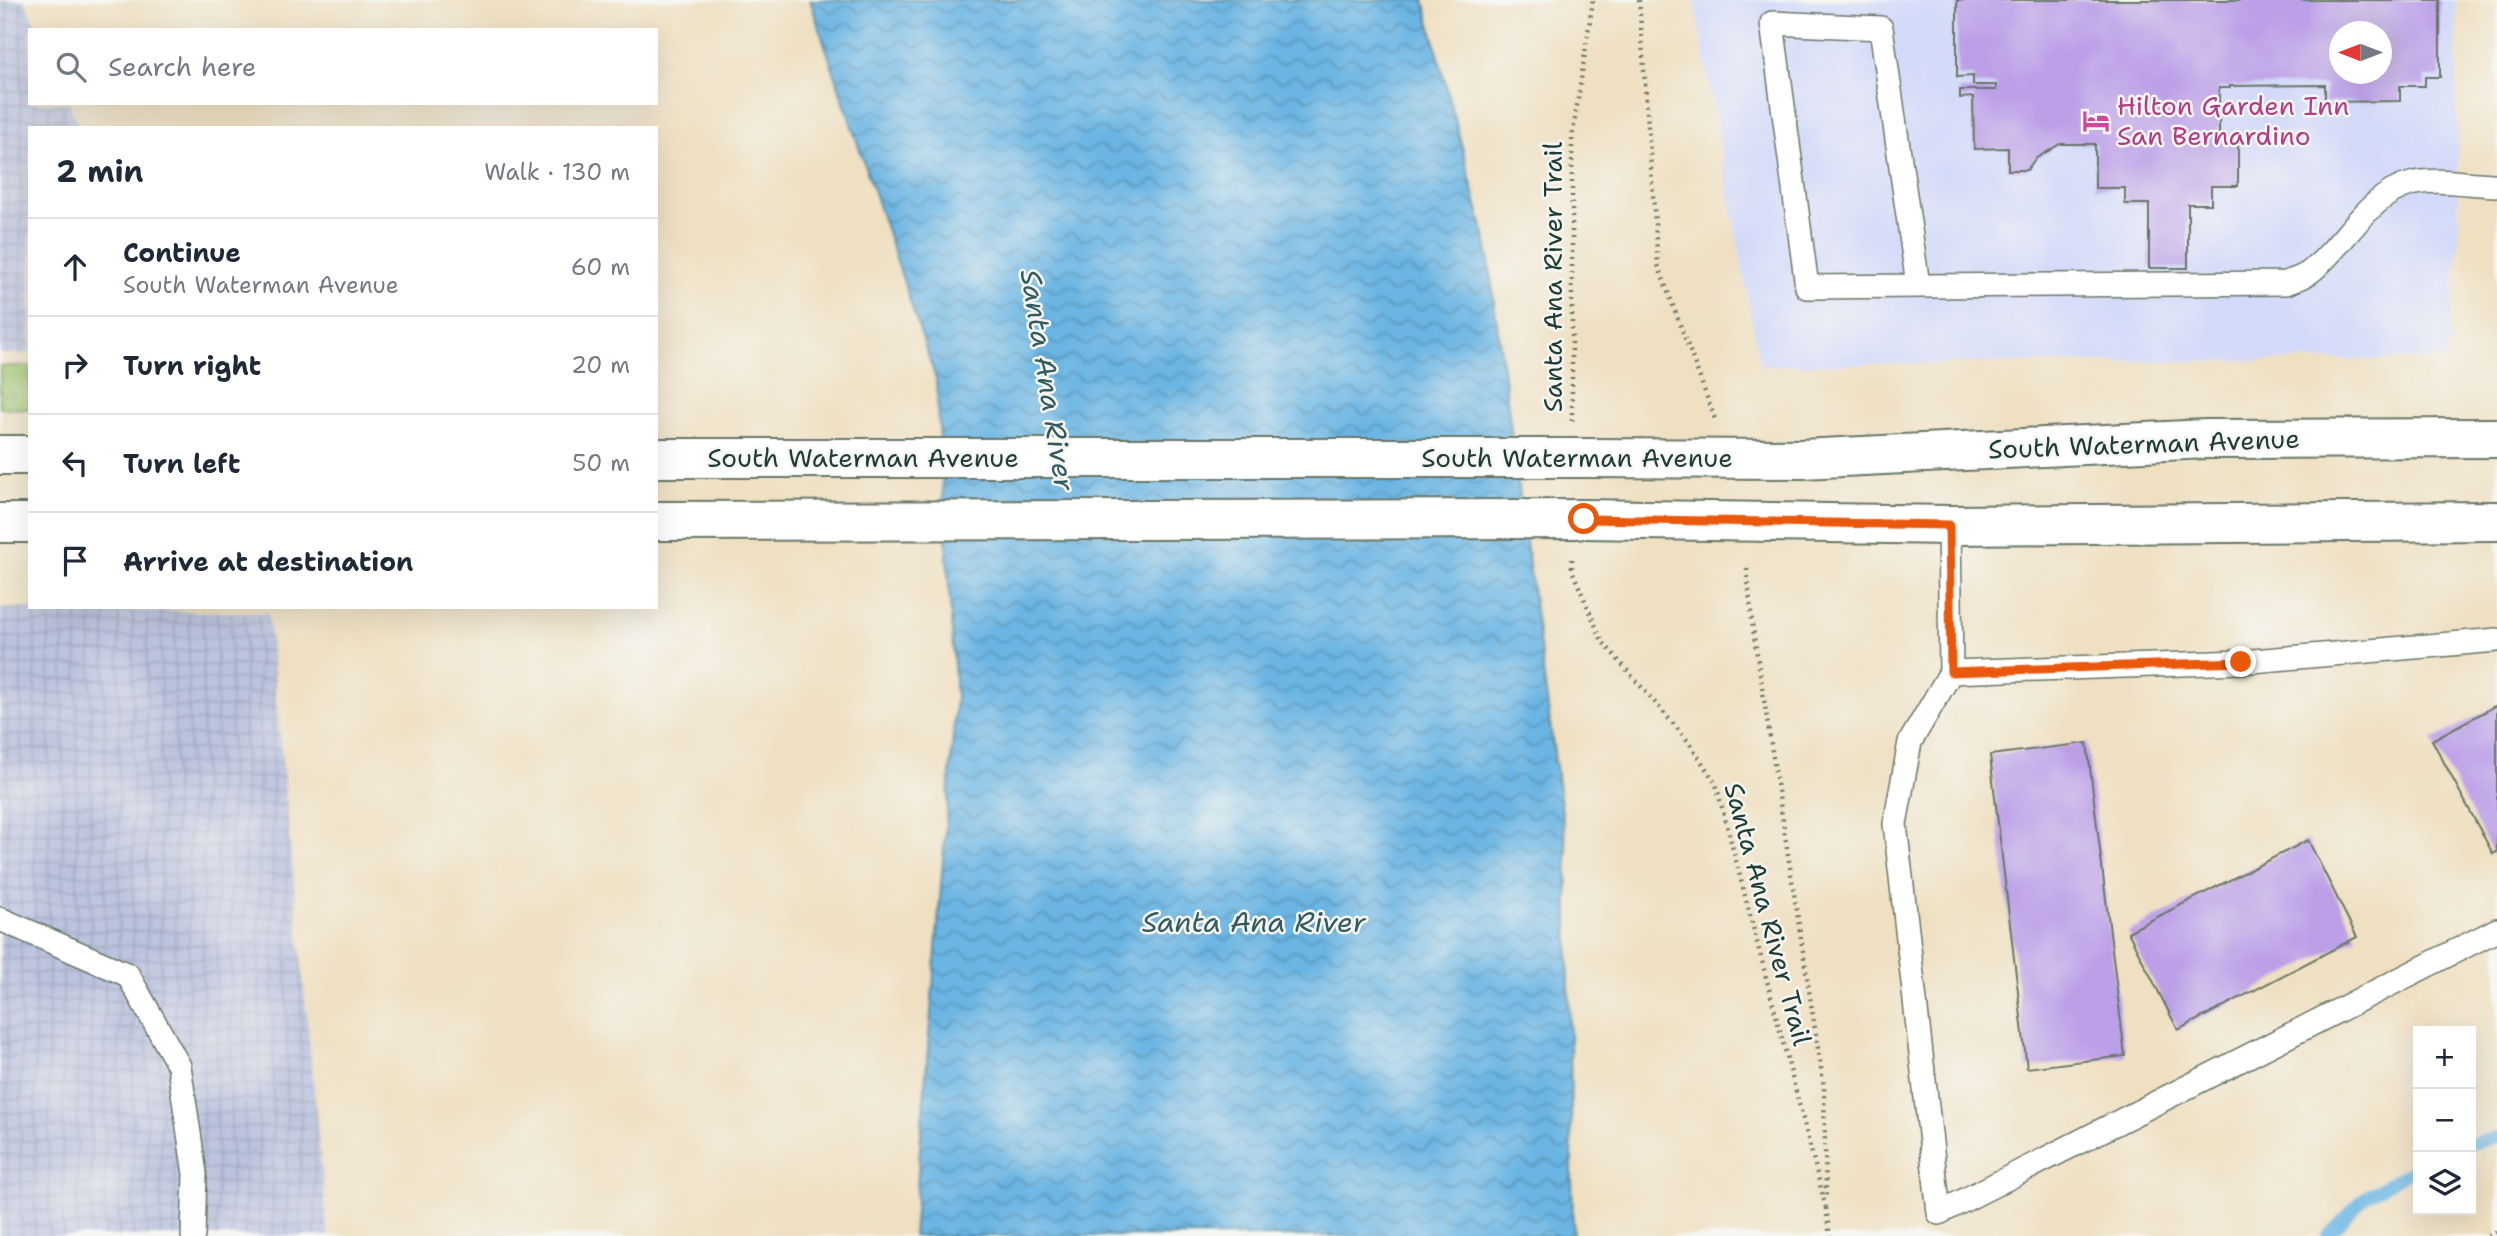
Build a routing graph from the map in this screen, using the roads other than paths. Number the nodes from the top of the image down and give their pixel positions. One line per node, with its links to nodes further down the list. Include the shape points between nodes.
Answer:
1 (2497, 185): 2 (lane, via 2430,181 2387,192 2309,273 2286,283)
2 (1918, 285): 2 (lane, via 1807,286 1772,23 1881,28)
3 (2497, 438): 6 (main road, South Waterman Avenue, bridge, via 2206,439 1802,460 1577,444)
4 (0, 455): 5 (main road)
5 (28, 455)
6 (658, 458)
7 (658, 521): 11 (main road, bridge, via 1584,519)
8 (2497, 521): 11 (main road)
9 (0, 523): 10 (main road)
10 (28, 523)
11 (1949, 525): 13 (lane)
12 (2497, 640): 13 (lane, via 2241,662)
13 (1951, 672): 16 (lane, via 1910,742 1895,824 1939,1213)
14 (0, 897): 15 (lane)
15 (2, 920): 17 (lane, via 128,975 179,1066 195,1174)
16 (2497, 930)
17 (193, 1236)

